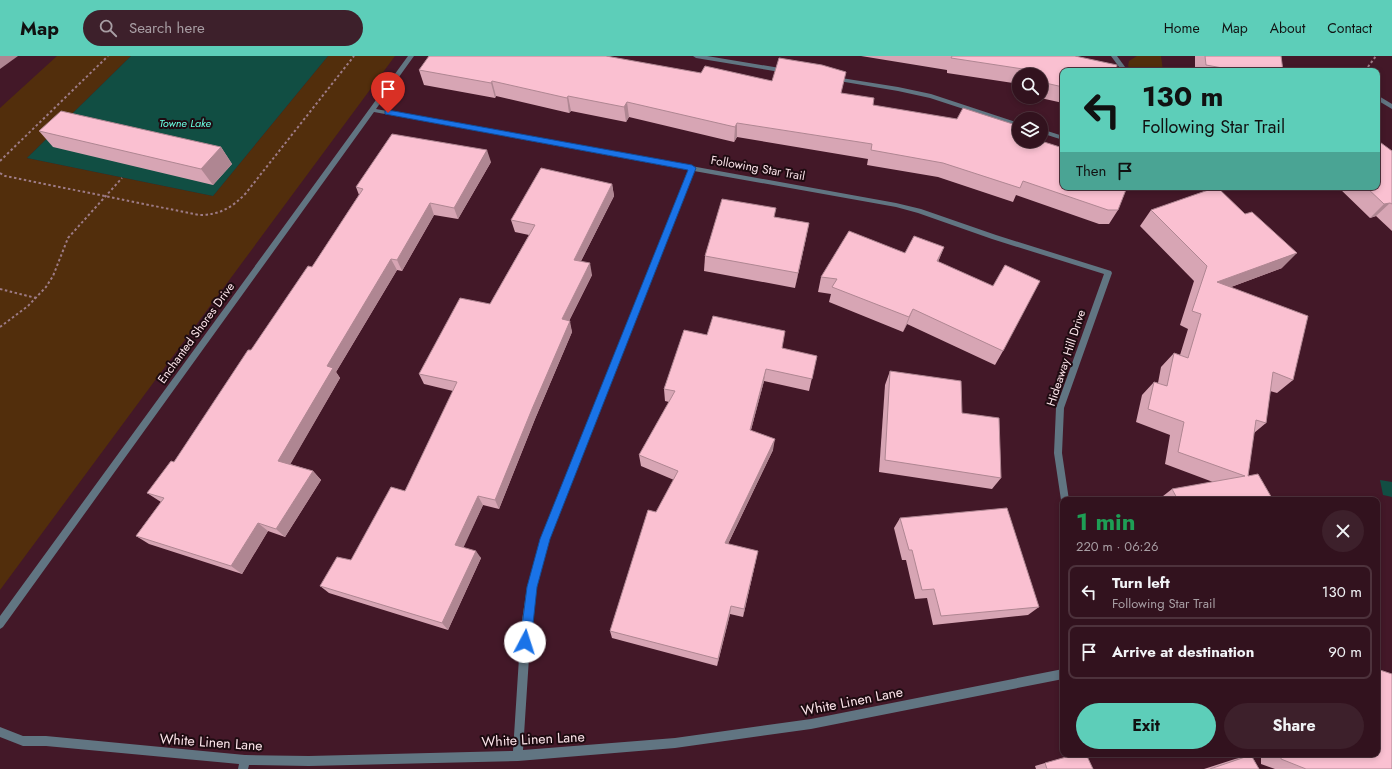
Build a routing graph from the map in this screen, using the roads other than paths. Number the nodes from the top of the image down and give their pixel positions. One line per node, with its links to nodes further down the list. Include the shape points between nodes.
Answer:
1 (411, 56): 9 (street, Enchanted Shores Drive)
2 (696, 56): 5 (street)
3 (1114, 56): 4 (street)
4 (1123, 68)
5 (789, 71)
6 (828, 78): 10 (street, via 931,96)
7 (1380, 99): 8 (street)
8 (1392, 107)
9 (372, 110): 13 (street, Following Star Trail); 16 (street, Enchanted Shores Drive)
10 (1012, 123)
11 (1048, 133): 12 (street)
12 (1060, 137)
13 (692, 168): 14 (street, Following Star Trail, via 896,204); 19 (street, via 545,539 532,587 526,628)
14 (1108, 274): 15 (street, Hideaway Hill Drive, via 1060,408 1058,453)
15 (1065, 497)
16 (0, 624)
17 (1060, 675): 19 (street, White Linen Lane, via 811,724 675,743)
18 (0, 732): 20 (street, White Linen Lane, via 23,740)
19 (518, 756): 21 (street, White Linen Lane)
20 (244, 764): 21 (street, White Linen Lane)
21 (309, 765)

